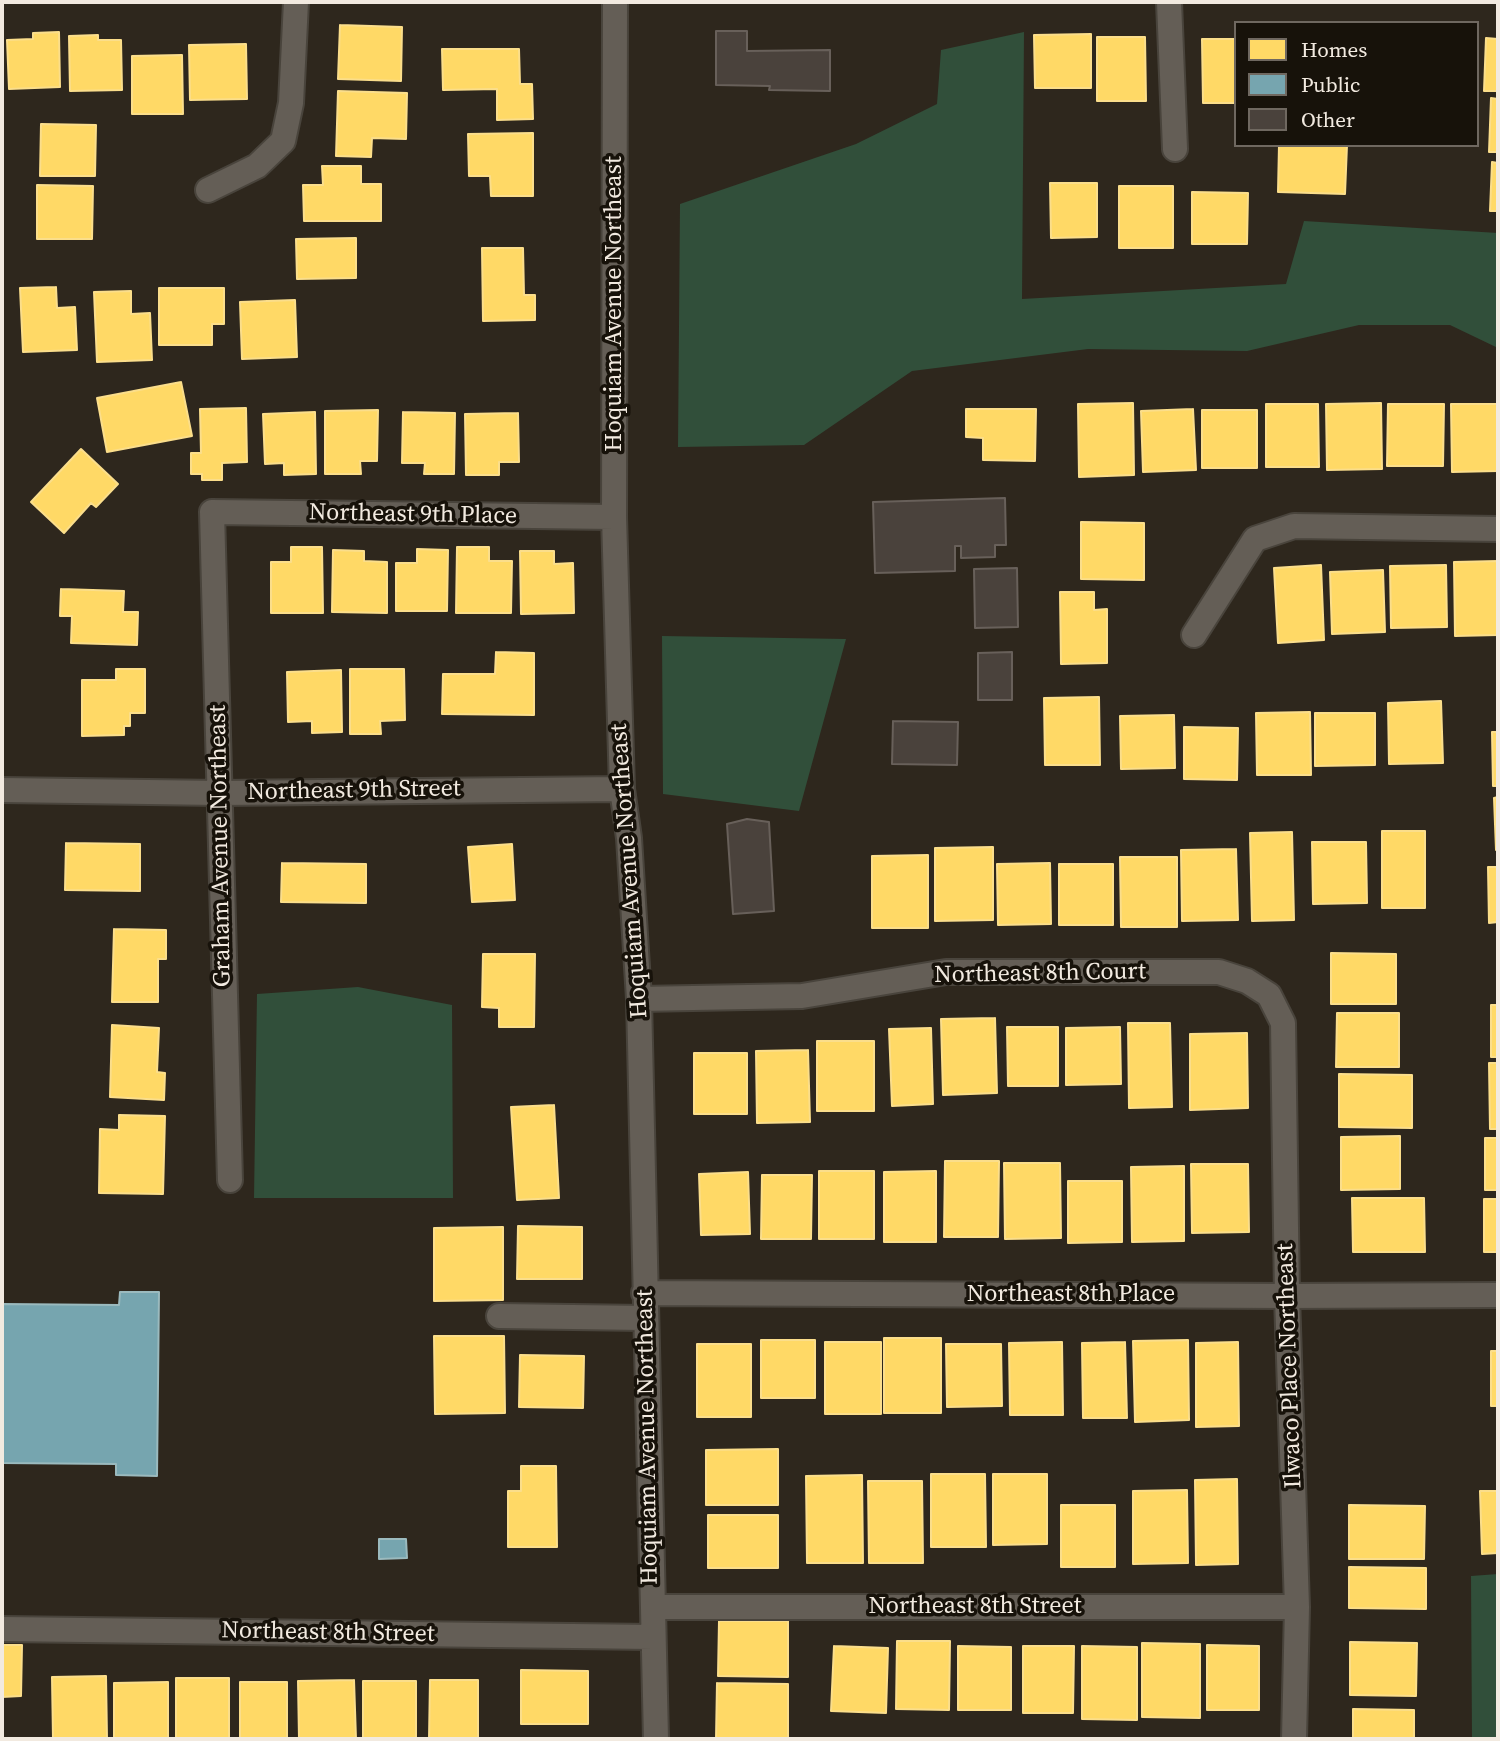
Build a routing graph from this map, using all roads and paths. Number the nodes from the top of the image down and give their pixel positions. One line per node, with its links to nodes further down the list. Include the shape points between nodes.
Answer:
1 (296, 2): 5 (street, via 291,103 284,141 257,166)
2 (615, 2): 7 (street, Hoquiam Avenue Northeast)
3 (1169, 2): 4 (street)
4 (1175, 149)
5 (208, 190)
6 (212, 512): 7 (street, Northeast 9th Place); 12 (street, Graham Avenue Northeast)
7 (614, 517): 10 (street, Hoquiam Avenue Northeast)
8 (1498, 529): 9 (street, via 1294,526 1255,539)
9 (1194, 635)
10 (622, 789): 12 (street, Northeast 9th Street); 14 (street, Hoquiam Avenue Northeast)
11 (2, 790): 12 (street, Northeast 9th Street)
12 (220, 793): 15 (street, Graham Avenue Northeast)
13 (1269, 995): 14 (street, Northeast 8th Court, via 1247,981 1219,972 946,972 803,996); 18 (street, Ilwaco Place Northeast, via 1283,1023)
14 (639, 999): 16 (street, Hoquiam Avenue Northeast)
15 (230, 1180)
16 (644, 1293): 18 (street, Northeast 8th Place); 20 (street, Hoquiam Avenue Northeast)
17 (1498, 1295): 18 (street, Northeast 8th Place)
18 (1287, 1296): 22 (street, Ilwaco Place Northeast)
19 (499, 1316): 20 (street)
20 (645, 1318): 21 (street, Hoquiam Avenue Northeast)
21 (653, 1606): 22 (street, Northeast 8th Street); 24 (street, Hoquiam Avenue Northeast)
22 (1297, 1608): 26 (street, Ilwaco Place Northeast)
23 (2, 1629): 24 (street, Northeast 8th Street)
24 (653, 1637): 25 (street, Hoquiam Avenue Northeast)
25 (656, 1739)
26 (1294, 1739)

